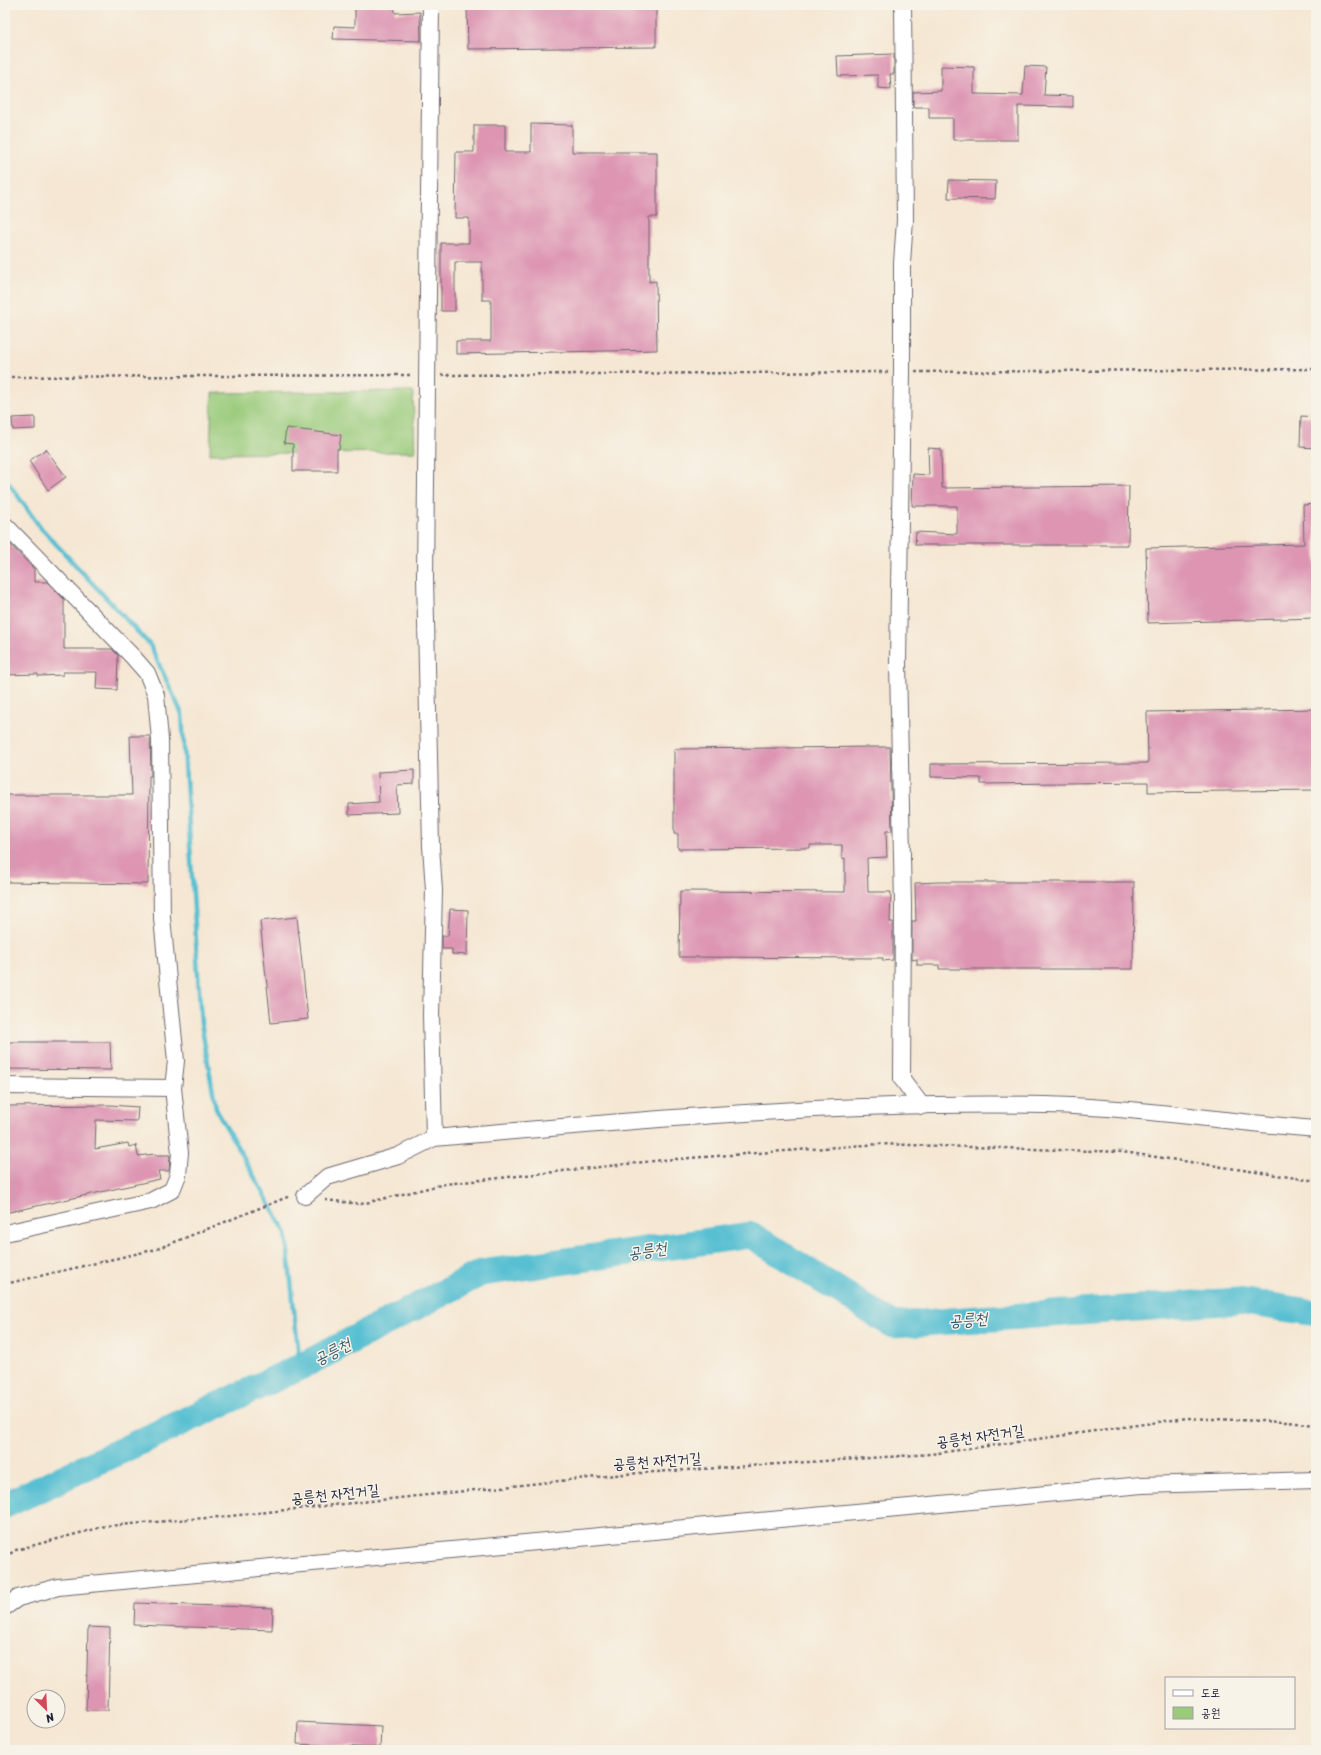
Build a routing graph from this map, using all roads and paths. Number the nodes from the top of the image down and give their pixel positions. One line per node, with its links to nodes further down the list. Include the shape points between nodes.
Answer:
1 (431, 5): 5 (street)
2 (903, 5): 4 (street, via 905,220 902,263)
3 (1316, 369): 4 (path)
4 (902, 372): 5 (path); 10 (street, via 898,664 903,904 902,1079)
5 (427, 375): 6 (path); 12 (street, via 426,577 430,846 434,890 431,1015)
6 (5, 377)
7 (5, 525): 9 (street, via 133,657 147,673 156,695 160,740 162,918 176,1061)
8 (5, 1086): 9 (street)
9 (173, 1088): 15 (street, via 180,1153 178,1175 172,1190 151,1201)
10 (922, 1106): 11 (street, via 1055,1106 1154,1112); 12 (street, via 728,1113)
11 (1316, 1129)
12 (434, 1138): 14 (street, via 398,1156 327,1177)
13 (1316, 1181): 14 (path, via 1123,1152 879,1144 663,1160 460,1182 361,1204)
14 (305, 1196): 16 (path, via 288,1196 157,1249)
15 (5, 1234)
16 (5, 1284)
17 (1316, 1425): 19 (path, 공릉천 자전거길, via 1187,1418 931,1454 626,1474 230,1516 106,1526 16,1550)
18 (1316, 1480): 20 (street, via 1142,1485 66,1586 18,1598)
19 (5, 1557)
20 (5, 1607)

